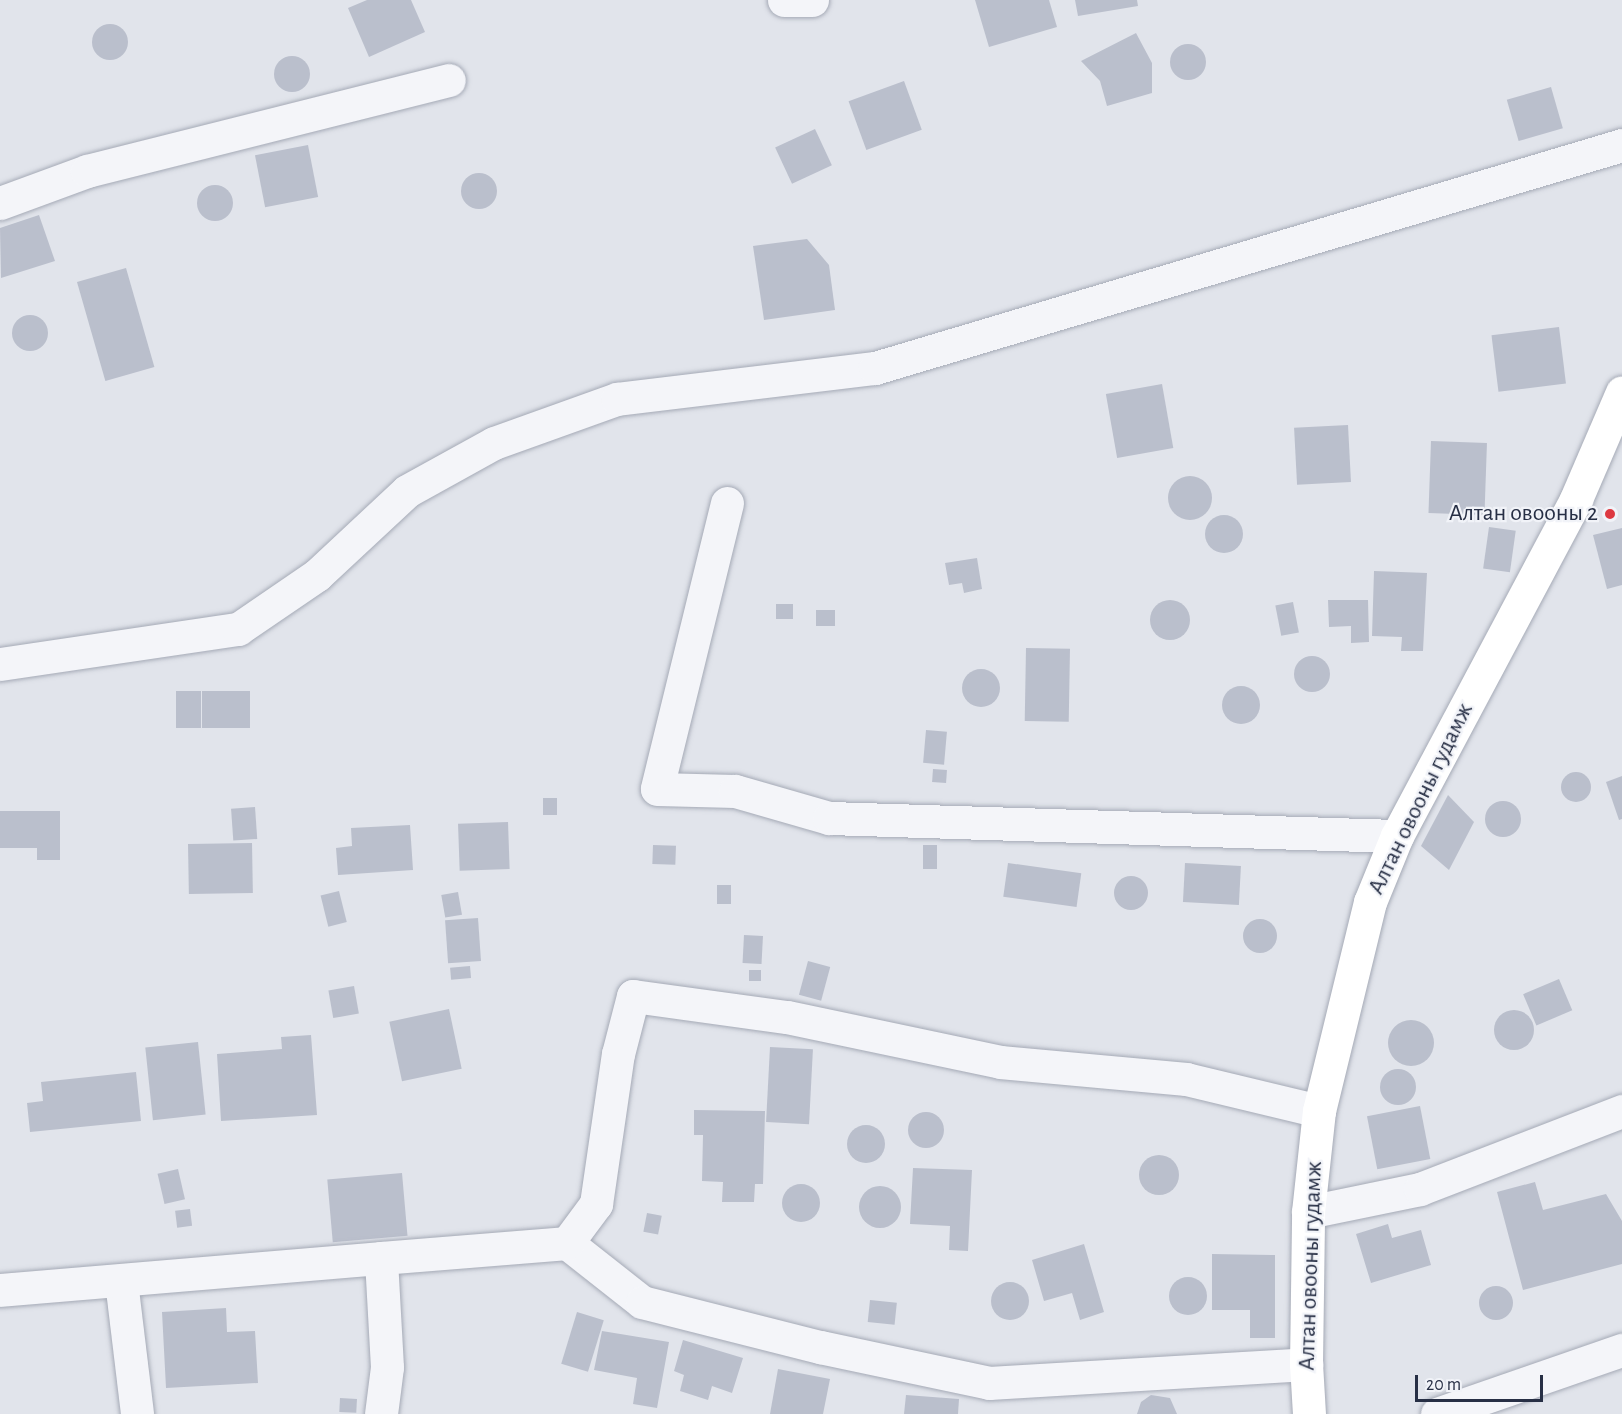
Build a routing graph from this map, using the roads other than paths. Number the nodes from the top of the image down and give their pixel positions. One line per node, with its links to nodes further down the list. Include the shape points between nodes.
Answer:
1 (784, 0): 2 (street)
2 (812, 0)
3 (449, 80): 5 (street, via 87,171)
4 (1622, 144): 8 (street, via 875,368 617,399 494,442 407,491 317,575 238,629)
5 (0, 203)
6 (1622, 392): 9 (main road, Алтан овооны гудамж, via 1576,499)
7 (727, 503): 9 (street, via 657,789 735,792 829,818)
8 (0, 664)
9 (1397, 836): 10 (main road, Алтан овооны гудамж, via 1370,902)
10 (1319, 1111): 12 (main road, Алтан овооны гудамж); 13 (street, via 1186,1079 1000,1062 787,1017 633,996 618,1054 596,1204)
11 (1622, 1111): 12 (street, via 1420,1189)
12 (1308, 1212): 18 (main road, Алтан овооны гудамж)
13 (567, 1244): 14 (street); 18 (street, via 642,1302 820,1347 989,1383)
14 (381, 1258): 15 (street); 20 (street, via 387,1367)
15 (121, 1281): 16 (street); 19 (street)
16 (0, 1290)
17 (1622, 1350): 22 (street)
18 (1306, 1364): 21 (main road, Алтан овооны гудамж)
19 (137, 1414)
20 (381, 1414)
21 (1309, 1414)
22 (1437, 1414)

